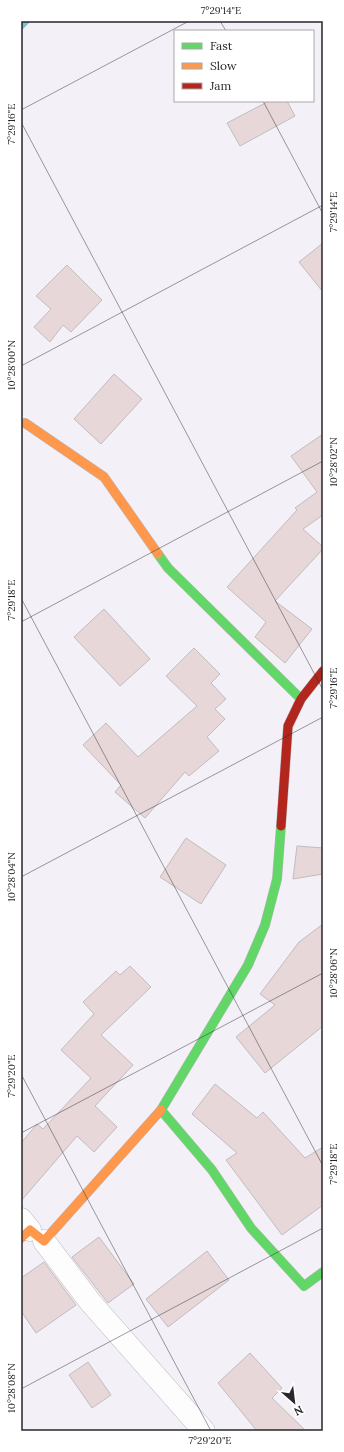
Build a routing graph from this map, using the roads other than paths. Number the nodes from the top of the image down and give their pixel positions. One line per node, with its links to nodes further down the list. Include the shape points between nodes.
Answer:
1 (25, 423): 3 (street, via 104,477 168,568)
2 (323, 671): 3 (street)
3 (301, 699): 4 (street, via 288,726 277,879 265,925 248,965)
4 (161, 1110): 5 (street); 6 (street, via 212,1170 251,1228 304,1286)
5 (29, 1232): 7 (street)
6 (323, 1272)
7 (204, 1431)

